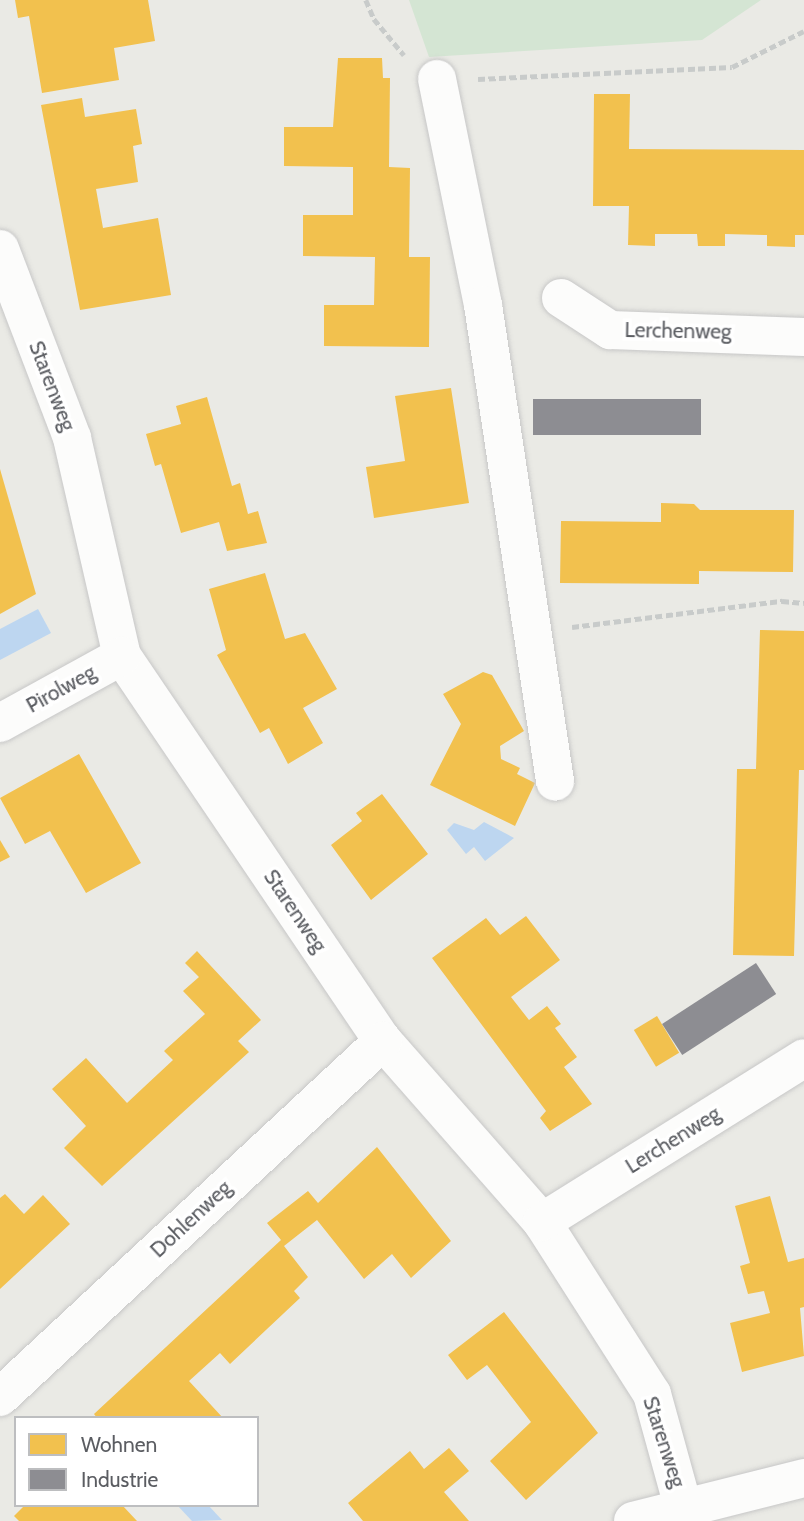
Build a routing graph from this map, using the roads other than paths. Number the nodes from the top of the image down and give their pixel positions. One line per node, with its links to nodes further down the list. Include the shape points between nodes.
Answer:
1 (437, 79): 7 (street, via 483,305)
2 (0, 249): 5 (street, Starenweg, via 72,438)
3 (561, 298): 4 (street, Lerchenweg, via 610,330)
4 (804, 338)
5 (122, 656): 6 (street, Pirolweg); 8 (street, Starenweg)
6 (0, 723)
7 (555, 782)
8 (383, 1041): 10 (street, Starenweg); 11 (street, Dohlenweg)
9 (804, 1058): 10 (street, Lerchenweg)
10 (542, 1222): 13 (street, Starenweg, via 652,1394)
11 (0, 1397)
12 (804, 1478): 13 (street)
13 (687, 1516): 14 (street)
14 (632, 1521)

